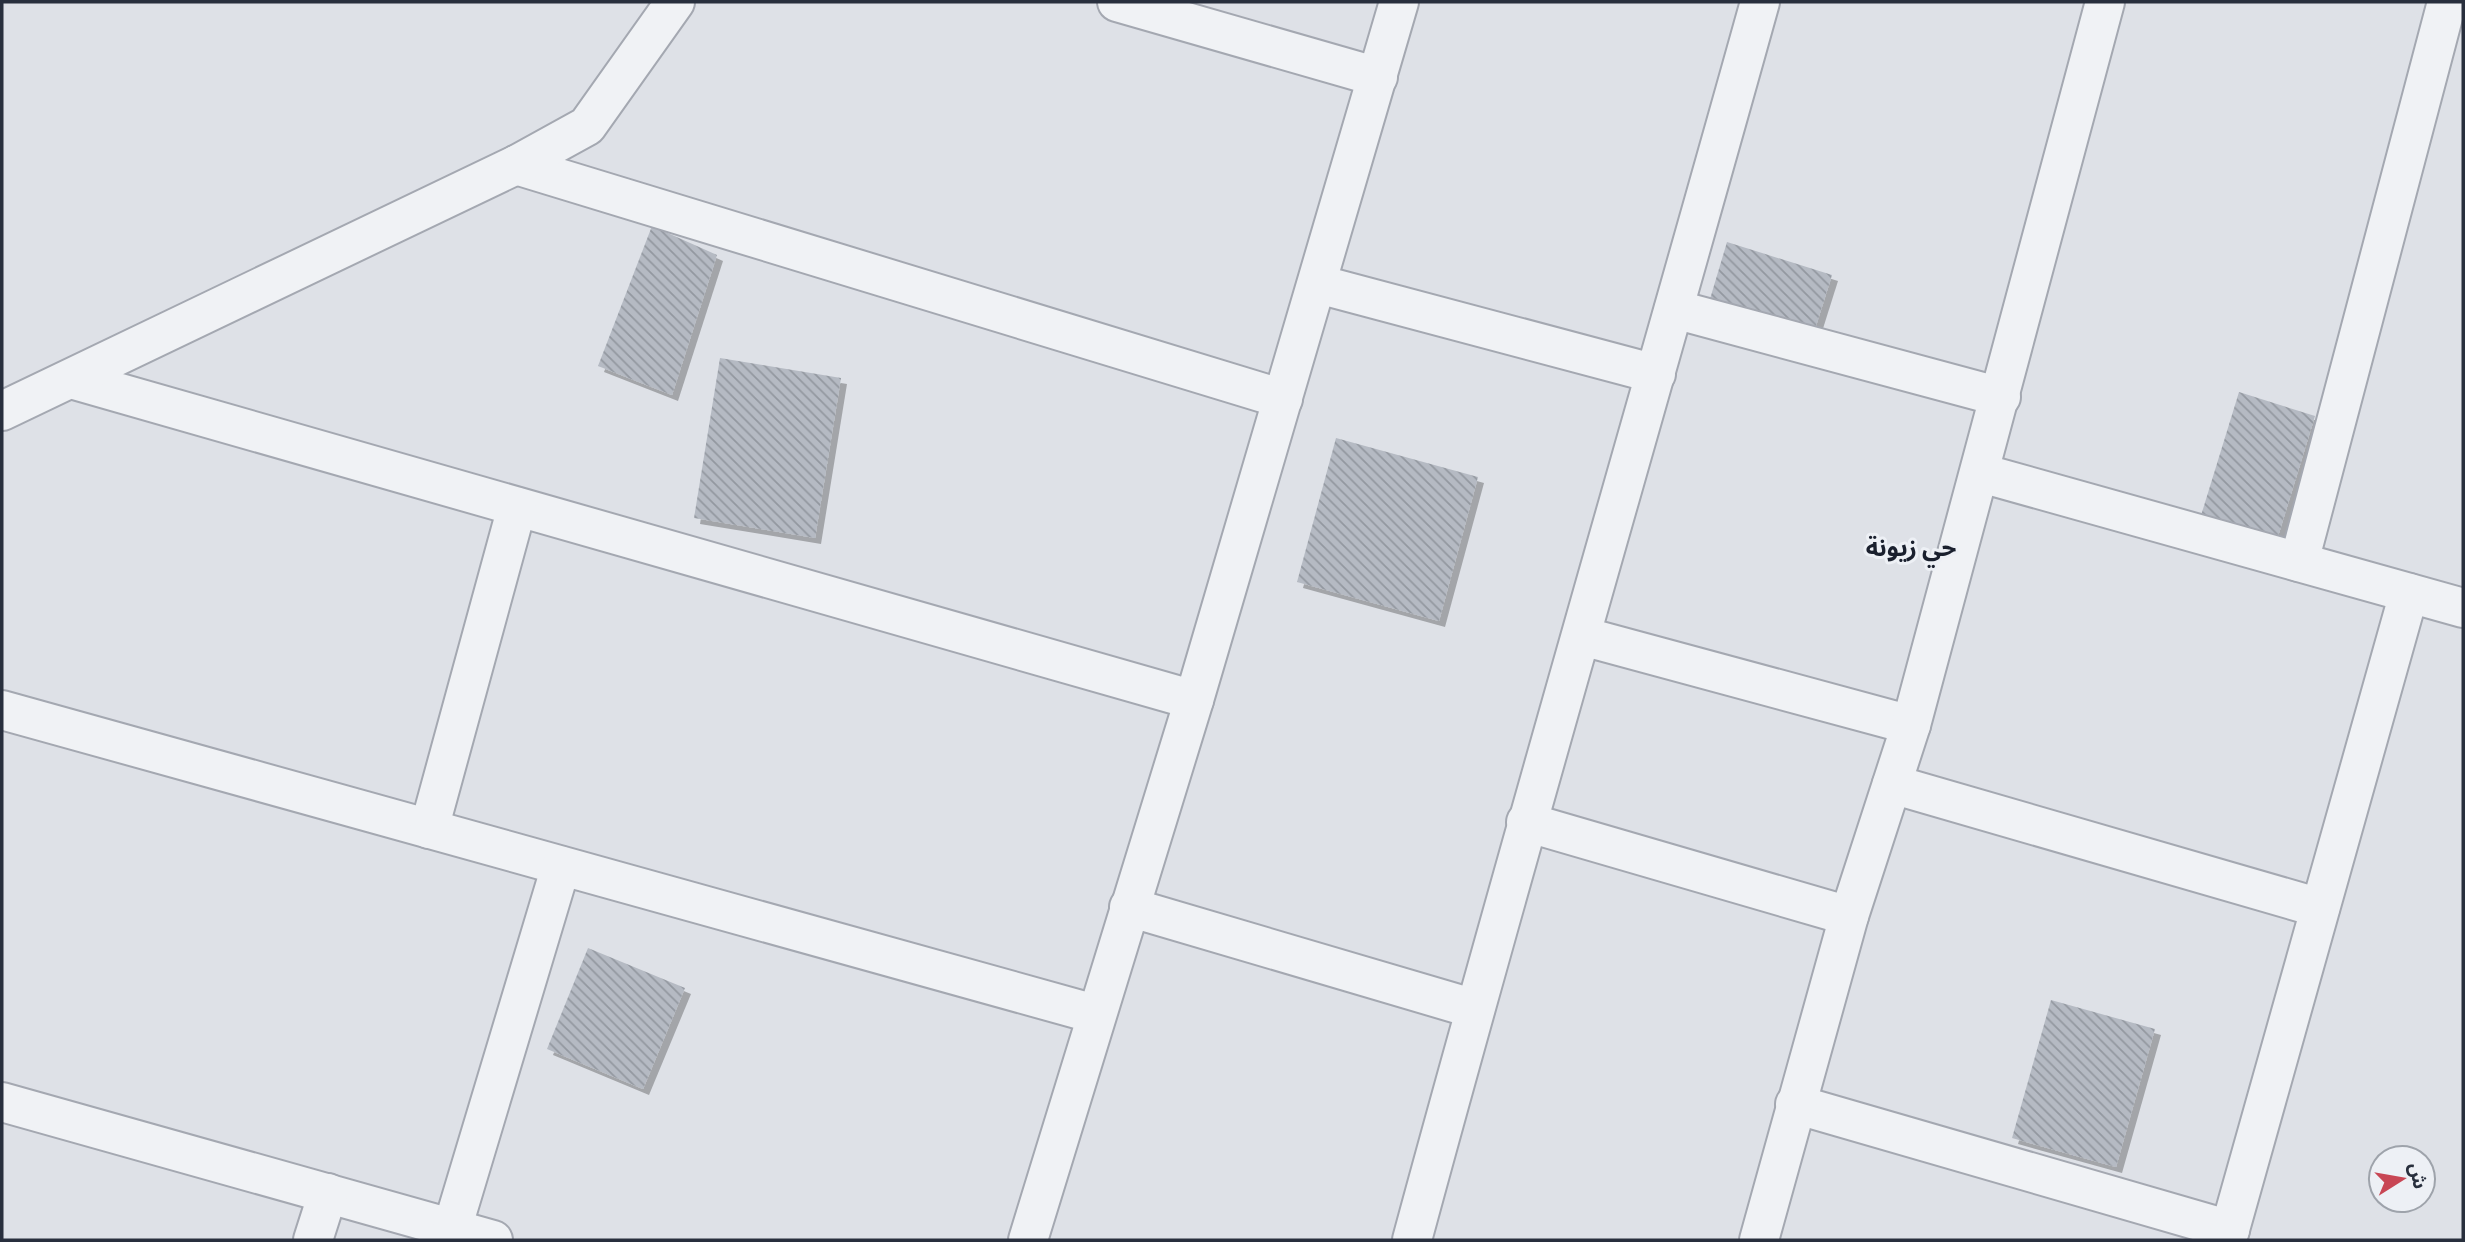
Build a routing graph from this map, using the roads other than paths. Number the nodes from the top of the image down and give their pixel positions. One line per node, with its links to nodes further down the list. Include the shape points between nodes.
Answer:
1 (675, 2): 8 (street, via 587,126)
2 (1117, 2): 7 (street)
3 (1399, 2): 7 (street)
4 (1760, 2): 10 (street)
5 (2105, 2): 13 (street)
6 (2447, 2): 18 (street)
7 (1378, 77): 9 (street)
8 (516, 165): 12 (street); 14 (street)
9 (1318, 284): 11 (street); 14 (street)
10 (1674, 309): 11 (street); 13 (street)
11 (1656, 374): 21 (street)
12 (71, 379): 15 (street); 17 (street)
13 (2001, 397): 16 (street)
14 (1283, 399): 22 (street)
15 (2, 411)
16 (1981, 473): 18 (street); 24 (street)
17 (517, 507): 22 (street); 27 (street)
18 (2299, 562): 19 (street)
19 (2409, 593): 20 (street); 30 (street)
20 (2463, 608)
21 (1582, 636): 24 (street); 26 (street)
22 (1195, 700): 29 (street)
23 (2, 710): 27 (street)
24 (1911, 725): 25 (street)
25 (1892, 783): 30 (street); 31 (street)
26 (1526, 822): 31 (street); 32 (street)
27 (429, 829): 28 (street)
28 (561, 866): 33 (street); 37 (street)
29 (1129, 907): 32 (street); 33 (street)
30 (2320, 908): 38 (street)
31 (1849, 916): 35 (street)
32 (1475, 1009): 42 (street)
33 (1095, 1014): 41 (street)
34 (2, 1102): 36 (street)
35 (1795, 1104): 38 (street); 43 (street)
36 (328, 1194): 37 (street); 39 (street)
37 (452, 1229): 40 (street)
38 (2228, 1235)
39 (313, 1240)
40 (493, 1240)
41 (1028, 1240)
42 (1412, 1240)
43 (1759, 1240)

